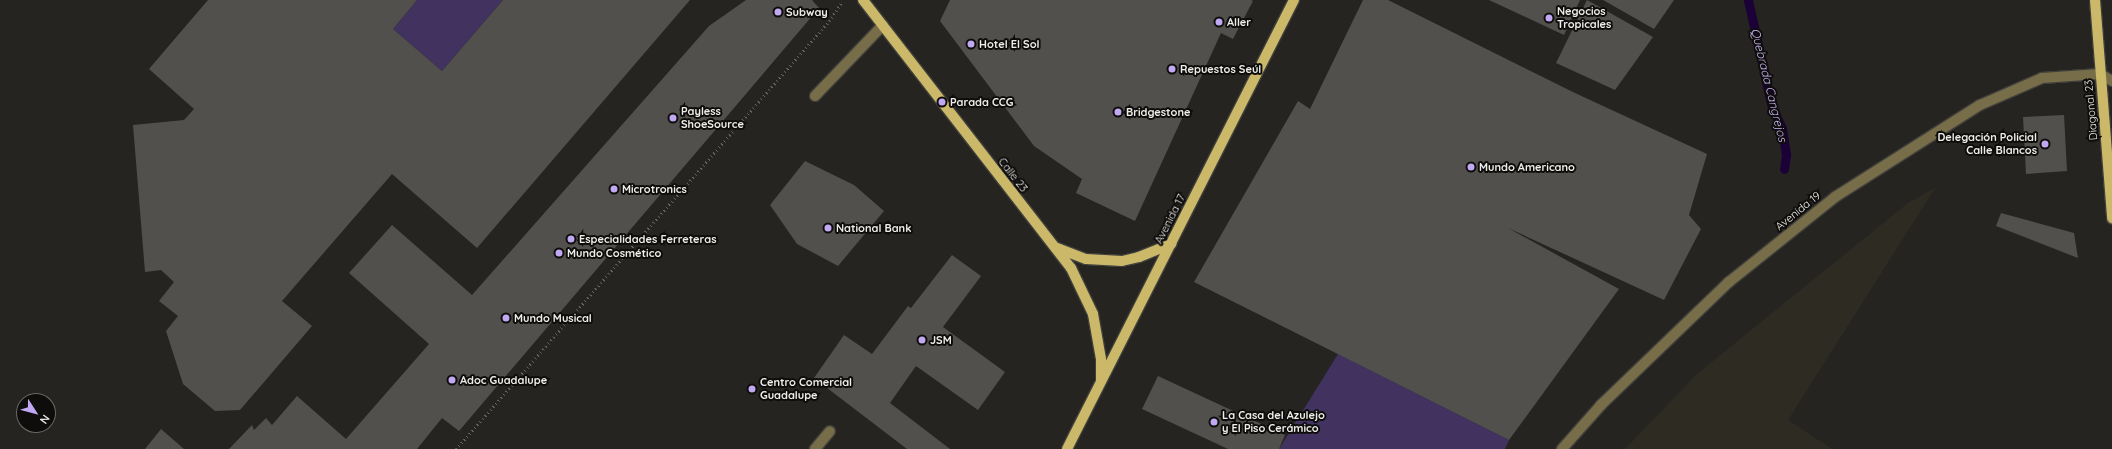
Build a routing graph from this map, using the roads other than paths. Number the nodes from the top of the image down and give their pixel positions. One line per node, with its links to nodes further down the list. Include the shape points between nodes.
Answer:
1 (863, 0): 4 (main road, Calle 23)
2 (1294, 0): 9 (main road, Avenida 17)
3 (2095, 0): 5 (main road, Diagonal 23)
4 (883, 25): 7 (street); 10 (main road, Calle 23)
5 (2100, 74): 6 (street); 8 (main road, Diagonal 23); 15 (street, Avenida 19, via 2042,78 1980,105 1835,197 1729,282 1601,405)
6 (2112, 81)
7 (816, 96)
8 (2112, 218)
9 (1171, 244): 10 (main road, via 1139,258 1116,261 1086,259); 11 (main road, Avenida 17)
10 (1053, 246): 11 (main road, Calle 23, via 1071,268 1093,314 1101,359)
11 (1101, 383): 14 (main road, Avenida 17)
12 (830, 431): 13 (street)
13 (815, 449)
14 (1067, 449)
15 (1562, 449)

